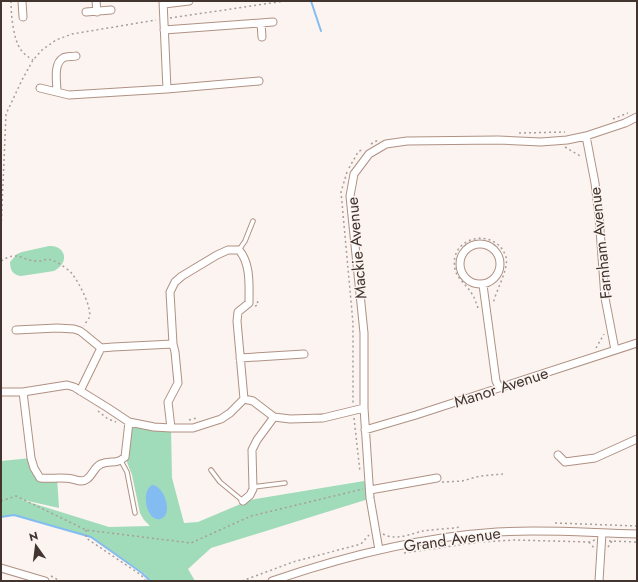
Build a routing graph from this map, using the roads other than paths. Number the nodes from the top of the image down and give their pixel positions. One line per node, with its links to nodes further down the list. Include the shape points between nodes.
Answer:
1 (22, 1): 8 (street)
2 (96, 1): 7 (street)
3 (189, 1): 4 (street)
4 (163, 3): 11 (street)
5 (111, 10): 7 (street)
6 (86, 12): 7 (street)
7 (97, 12)
8 (23, 16)
9 (273, 22): 10 (street)
10 (261, 23): 11 (street); 12 (street)
11 (164, 30): 16 (street)
12 (262, 37)
13 (76, 56): 17 (street, via 64,58 58,63)
14 (259, 81): 16 (street)
15 (40, 88): 17 (street)
16 (167, 89): 17 (street, via 69,95)
17 (56, 92)
18 (637, 117): 19 (street, Mackie Avenue)
19 (586, 136): 27 (street, Farnham Avenue, via 599,216 605,298); 35 (street, Mackie Avenue, via 541,142 407,141 386,144 369,154 354,174 350,196 364,333)
20 (253, 220): 21 (lane)
21 (239, 250): 25 (street, via 228,250 217,255 175,282 170,292); 29 (street, via 246,263 249,285 249,303 238,312)
22 (483, 285): 22 (street, via 469,282 461,271 461,257 464,251 476,244 489,246 500,261 498,274); 30 (street)
23 (16, 330): 26 (street, via 57,328 80,331)
24 (637, 343): 27 (street, Manor Avenue)
25 (173, 344): 26 (street); 38 (street, via 178,383 168,402)
26 (101, 348): 31 (street)
27 (615, 350): 30 (street, Manor Avenue)
28 (304, 354): 29 (street)
29 (240, 358): 34 (street)
30 (499, 387): 39 (street, Manor Avenue)
31 (80, 391): 33 (street, via 67,385); 37 (street)
32 (1, 392): 33 (street)
33 (23, 392): 42 (street, via 31,458 40,478 83,481 98,466 106,462)
34 (244, 399): 36 (street, via 253,401); 38 (street, via 221,419 193,428)
35 (364, 408): 36 (street, via 323,418); 39 (street, Mackie Avenue)
36 (274, 417): 46 (street, via 252,450)
37 (129, 422): 38 (street); 42 (street, via 124,457)
38 (170, 428)
39 (365, 430): 47 (street, Mackie Avenue)
40 (637, 439): 41 (street, via 595,458 565,462)
41 (558, 455)
42 (121, 461): 49 (lane, via 127,472)
43 (211, 470): 48 (lane, via 220,482)
44 (437, 478): 47 (street)
45 (285, 483): 46 (lane)
46 (253, 487): 48 (street, via 250,495)
47 (370, 490): 52 (street, Mackie Avenue)
48 (243, 501)
49 (135, 513)
50 (637, 534): 51 (street, Grand Avenue)
51 (601, 537): 52 (street, Grand Avenue, via 534,531 497,532 424,541); 56 (street)
52 (379, 550): 55 (street, Grand Avenue)
53 (1, 568): 54 (street)
54 (45, 581)
55 (272, 581)
56 (599, 581)

